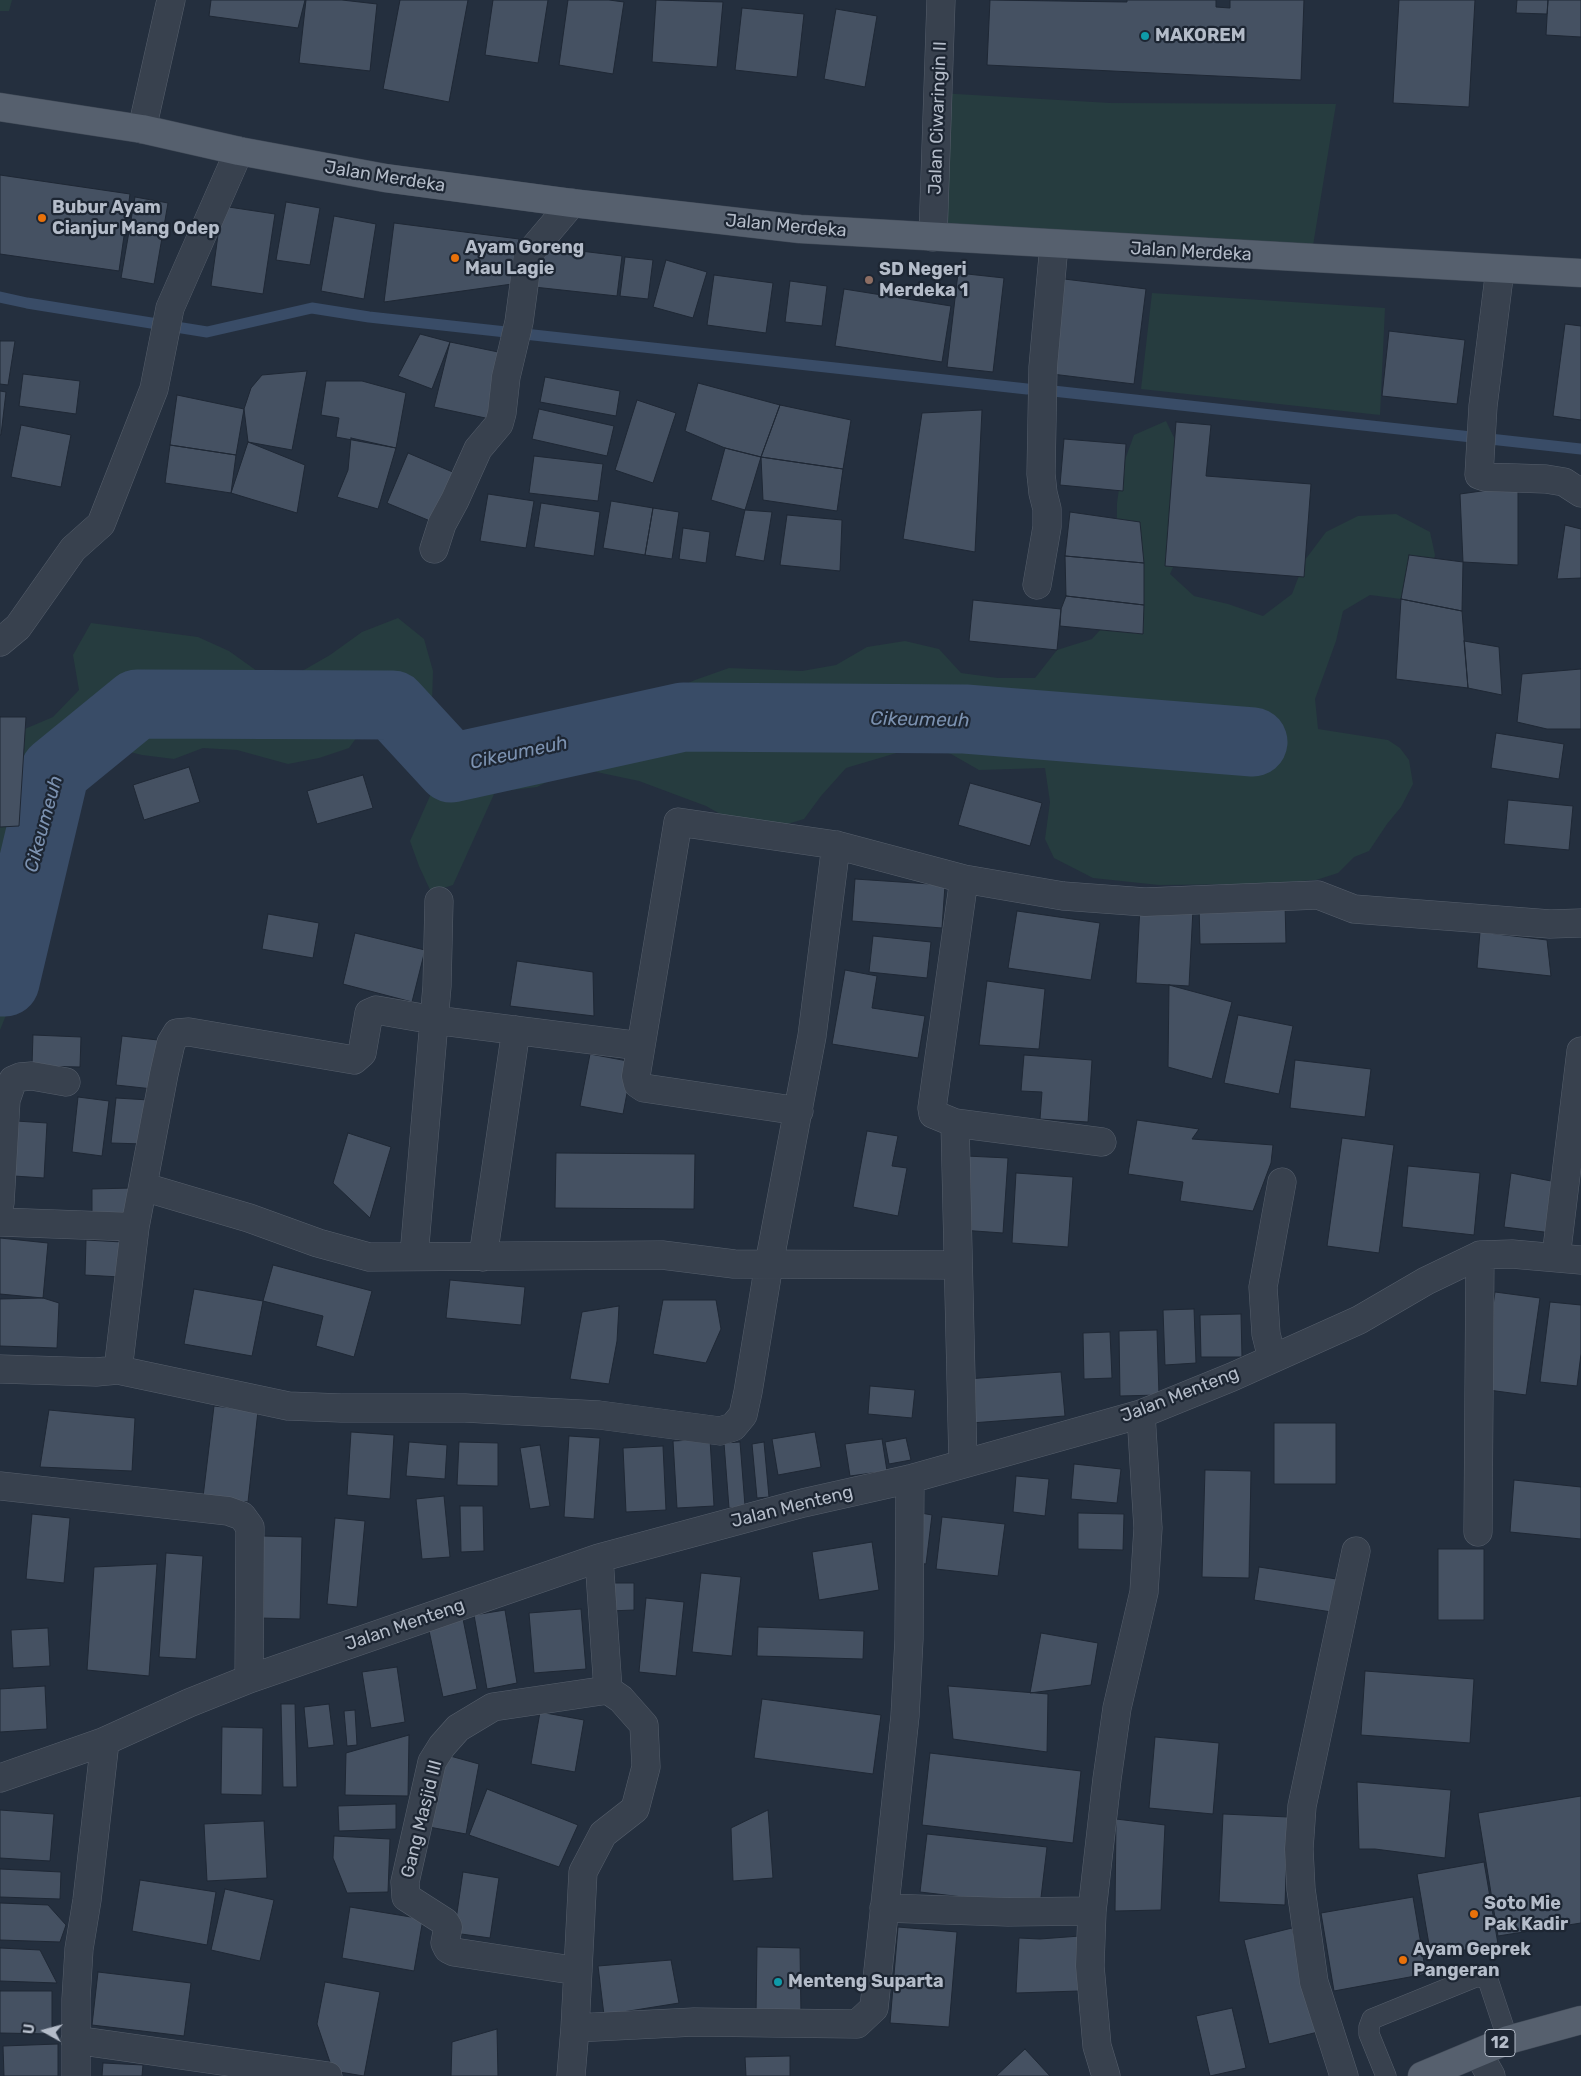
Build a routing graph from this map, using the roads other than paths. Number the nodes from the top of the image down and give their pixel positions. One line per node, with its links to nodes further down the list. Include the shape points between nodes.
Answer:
1 (171, 0): 4 (street)
2 (941, 0): 7 (street, Jalan Ciwaringin II)
3 (0, 107): 4 (main road, Jalan Merdeka)
4 (142, 129): 5 (main road, Jalan Merdeka)
5 (239, 151): 6 (main road, Jalan Merdeka, via 385,178); 14 (street, via 170,308 154,389 101,524 73,549 18,627)
6 (572, 203): 7 (main road, Jalan Merdeka, via 800,229); 12 (street, via 528,255 499,424 478,449 442,524)
7 (933, 237): 8 (main road, Jalan Merdeka)
8 (1054, 245): 9 (main road, Jalan Merdeka); 13 (street, via 1043,367 1041,474 1047,527)
9 (1500, 269): 10 (main road, Jalan Merdeka); 11 (street, via 1483,406 1479,475 1564,482)
10 (1581, 273)
11 (1581, 493)
12 (434, 549)
13 (1037, 585)
14 (0, 642)
15 (836, 845): 16 (street); 21 (street, via 678,822); 24 (street, via 812,1036)
16 (964, 879): 18 (street, via 1111,901 1318,895 1354,909 1550,924); 25 (street, via 932,1108 933,1114)
17 (439, 901): 19 (street)
18 (1581, 923)
19 (434, 1020): 20 (street); 28 (street, via 384,1010 371,1011 362,1053 354,1060 189,1032 177,1033 171,1043 164,1074); 33 (street)
20 (516, 1030): 21 (street); 34 (street)
21 (641, 1046): 24 (street, via 636,1076 638,1084 644,1088)
22 (1581, 1051): 35 (street)
23 (66, 1082): 29 (street, via 32,1076 13,1080 6,1100)
24 (799, 1111): 36 (street)
25 (955, 1124): 26 (street); 37 (street)
26 (1102, 1142)
27 (1282, 1182): 38 (street, via 1263,1287 1266,1334)
28 (144, 1187): 31 (street); 33 (street, via 249,1218 318,1243 369,1256)
29 (0, 1202)
30 (0, 1222): 31 (street)
31 (135, 1227): 40 (street)
32 (1480, 1255): 35 (street, Jalan Menteng); 38 (street, Jalan Menteng, via 1426,1281 1359,1320); 45 (street)
33 (414, 1256): 34 (street)
34 (483, 1257): 36 (street, via 662,1255 734,1264)
35 (1568, 1259)
36 (769, 1264): 37 (street); 40 (street, via 743,1415 733,1427 720,1431 598,1415 465,1408 288,1406)
37 (958, 1265): 42 (street)
38 (1272, 1358): 41 (street, Jalan Menteng)
39 (0, 1369): 40 (street)
40 (118, 1370)
41 (1141, 1414): 42 (street, Jalan Menteng); 53 (street, via 1148,1528 1144,1592 1117,1708)
42 (964, 1463): 43 (street, Jalan Menteng)
43 (910, 1479): 47 (street, Jalan Menteng, via 803,1503); 52 (street, via 906,1706)
44 (0, 1486): 48 (street, via 242,1516 250,1527)
45 (1478, 1532)
46 (1356, 1551): 64 (street, via 1302,1806 1299,1849 1314,1982)
47 (600, 1558): 48 (street, Jalan Menteng); 49 (street)
48 (249, 1679): 50 (street, Jalan Menteng)
49 (608, 1690): 54 (street, via 621,1699 644,1725 646,1766 635,1809 603,1834 583,1872); 54 (street, Gang Masjid III, via 493,1707 458,1728 432,1762 405,1882 406,1897 445,1922 448,1949)
50 (105, 1741): 51 (street, Jalan Menteng); 57 (street, via 79,1949)
51 (0, 1778)
52 (884, 1908): 53 (street); 56 (street, via 874,2008 857,2024 694,2022)
53 (1092, 1911): 63 (street, via 1090,1966 1097,2046)
54 (578, 1971): 56 (street)
55 (1581, 2020): 58 (main road, 12)
56 (575, 2028): 62 (street)
57 (75, 2040): 60 (street); 61 (street)
58 (1508, 2040): 59 (main road, 12); 65 (lane, via 1488,1980 1478,1976 1372,2019 1369,2034)
59 (1478, 2052): 66 (main road, 12); 67 (street)
60 (76, 2076)
61 (328, 2076)
62 (571, 2076)
63 (1106, 2076)
64 (1344, 2076)
65 (1386, 2076)
66 (1423, 2076)
67 (1491, 2076)

